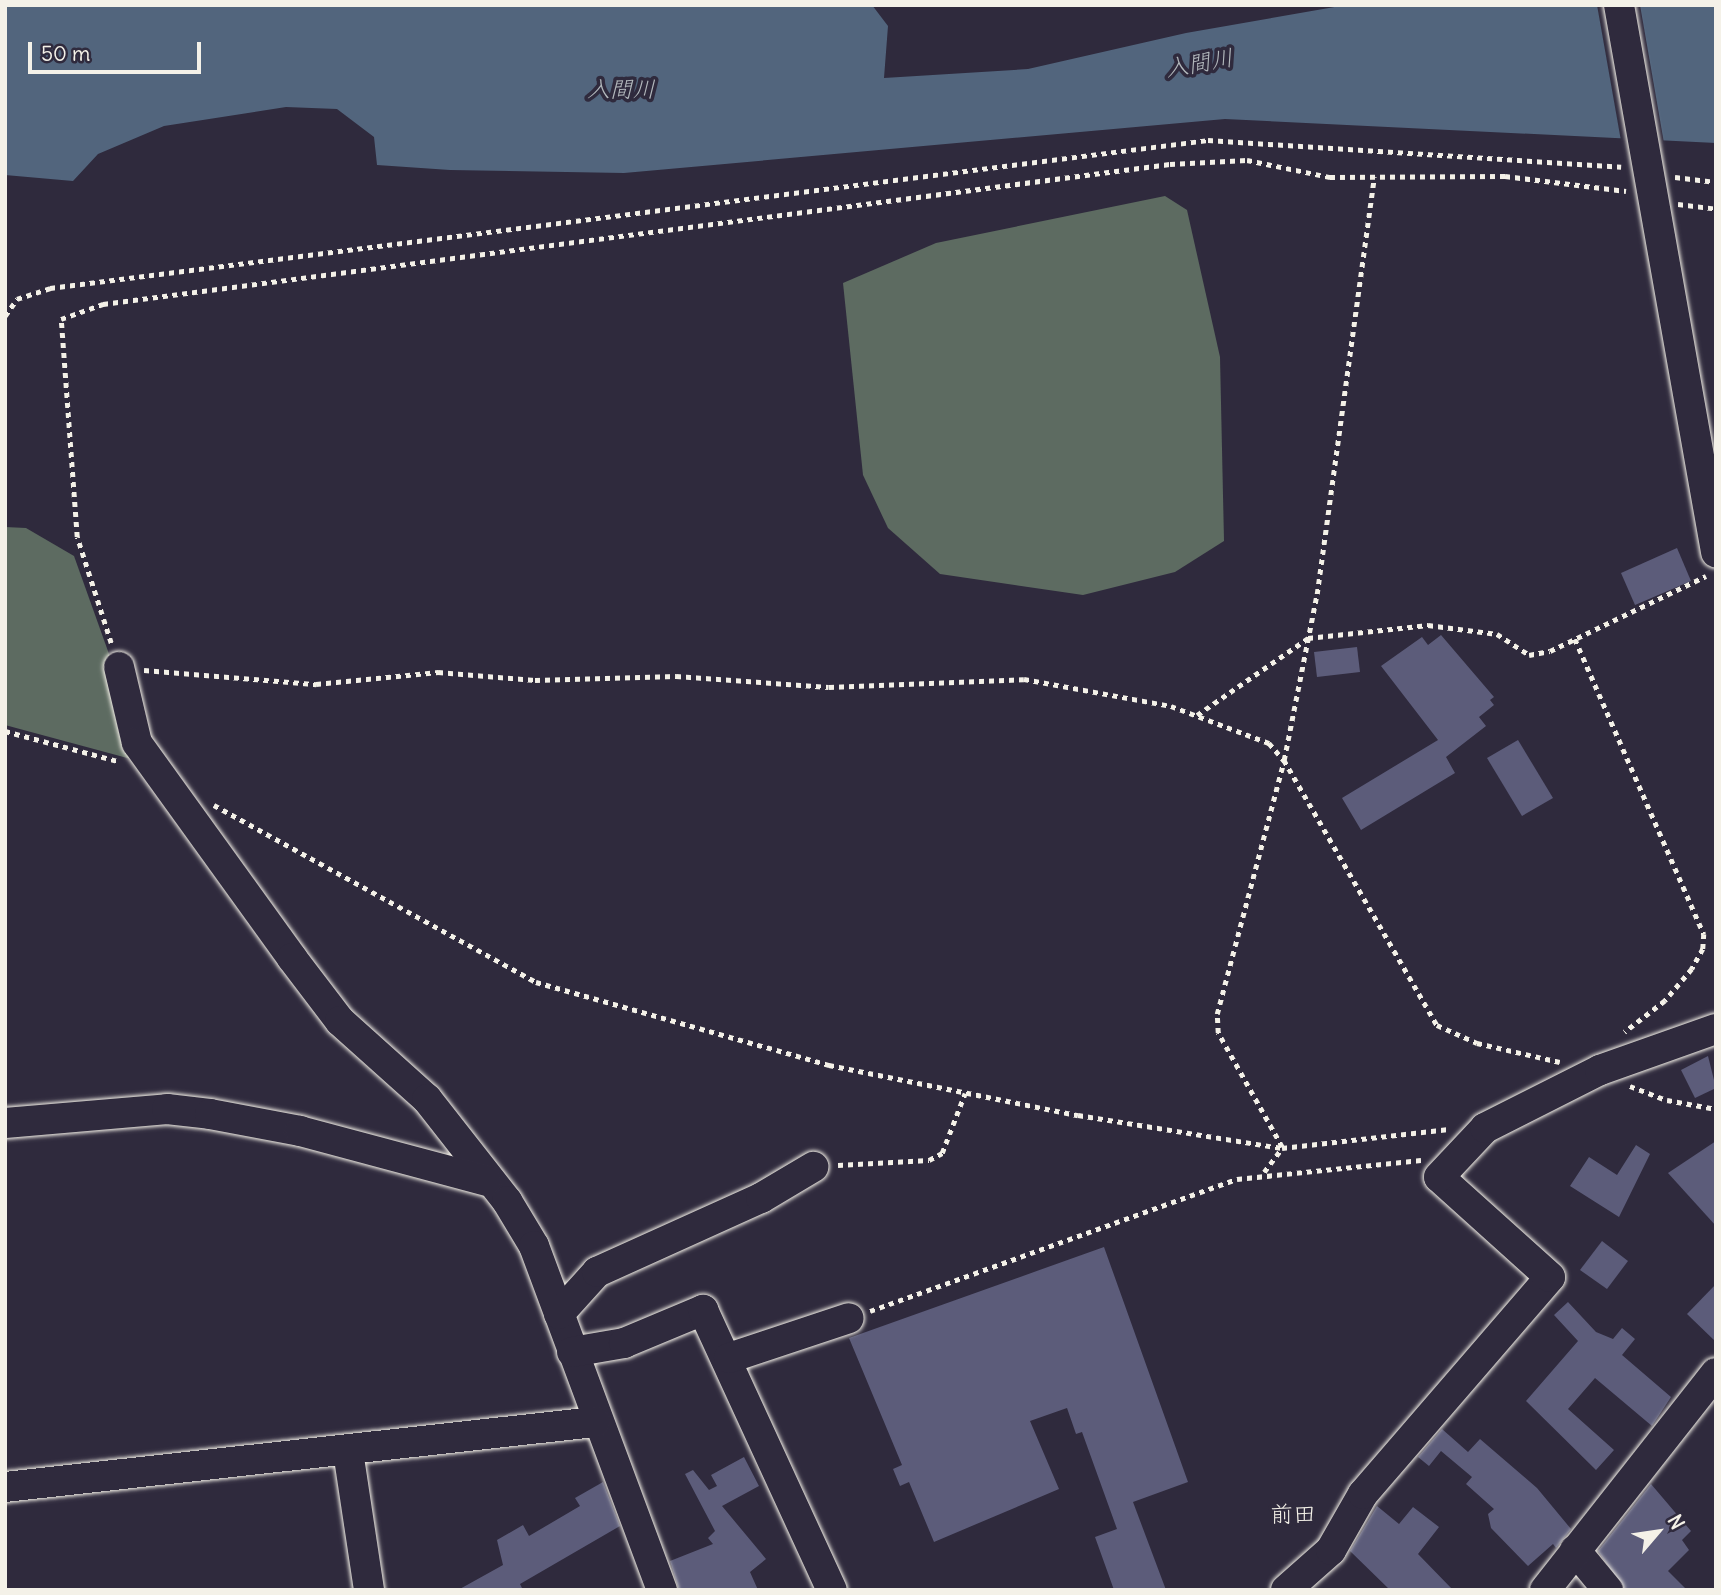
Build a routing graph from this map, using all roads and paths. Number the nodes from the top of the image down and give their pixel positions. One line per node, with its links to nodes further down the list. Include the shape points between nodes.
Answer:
1 (1619, 5): 10 (street, bridge)
2 (1631, 169): 9 (path, via 1591,162 1208,140 50,288 17,299)
3 (1671, 176): 5 (path)
4 (1374, 177): 6 (path, via 1505,176); 12 (path); 14 (path, via 1330,177 1247,160 1170,164 103,304 61,319 77,537)
5 (1716, 182)
6 (1636, 194)
7 (1670, 202): 8 (path)
8 (1716, 209)
9 (5, 316)
10 (1716, 552)
11 (1716, 572): 13 (path)
12 (1308, 638): 13 (path, via 1428,625 1497,634 1530,655); 15 (path); 17 (path)
13 (1575, 639): 21 (path, via 1704,934 1703,948 1674,990)
14 (119, 667): 15 (path, via 316,684 438,672 535,680 676,676 829,687 1024,679 1075,684); 18 (street, via 137,743)
15 (1197, 716): 17 (path, via 1269,743)
16 (5, 731): 18 (path)
17 (1284, 760): 22 (path, via 1437,1025 1477,1043); 27 (path, via 1217,1014 1218,1033)
18 (157, 772): 31 (street, via 340,1021 427,1100)
19 (204, 799): 23 (path, via 536,982 829,1065)
20 (1716, 1029): 22 (street)
21 (1616, 1037)
22 (1600, 1070): 24 (path, via 1667,1100); 26 (street)
23 (965, 1093): 27 (path); 28 (path, via 942,1153 929,1160)
24 (1716, 1109)
25 (5, 1123): 31 (street, via 167,1109 210,1114 300,1131)
26 (1485, 1128): 27 (path); 30 (street)
27 (1283, 1147): 29 (path)
28 (813, 1167): 32 (street, via 761,1198 597,1272)
29 (1264, 1172): 30 (path, via 1411,1157 1424,1161); 33 (path)
30 (1439, 1177): 46 (street, via 1550,1277 1363,1494 1331,1550)
31 (486, 1181): 32 (street, via 508,1201 534,1246)
32 (559, 1314): 34 (street)
33 (849, 1318): 35 (street)
34 (572, 1352): 35 (street, via 624,1343 703,1310); 39 (street)
35 (729, 1358): 45 (street)
36 (1716, 1373): 38 (street)
37 (1716, 1414): 38 (street)
38 (1684, 1415): 42 (street)
39 (595, 1422): 40 (street); 44 (street)
40 (348, 1451): 41 (street); 43 (street)
41 (5, 1487)
42 (1575, 1550): 47 (street); 48 (street)
43 (369, 1590)
44 (662, 1590)
45 (832, 1590)
46 (1286, 1590)
47 (1545, 1590)
48 (1608, 1590)

